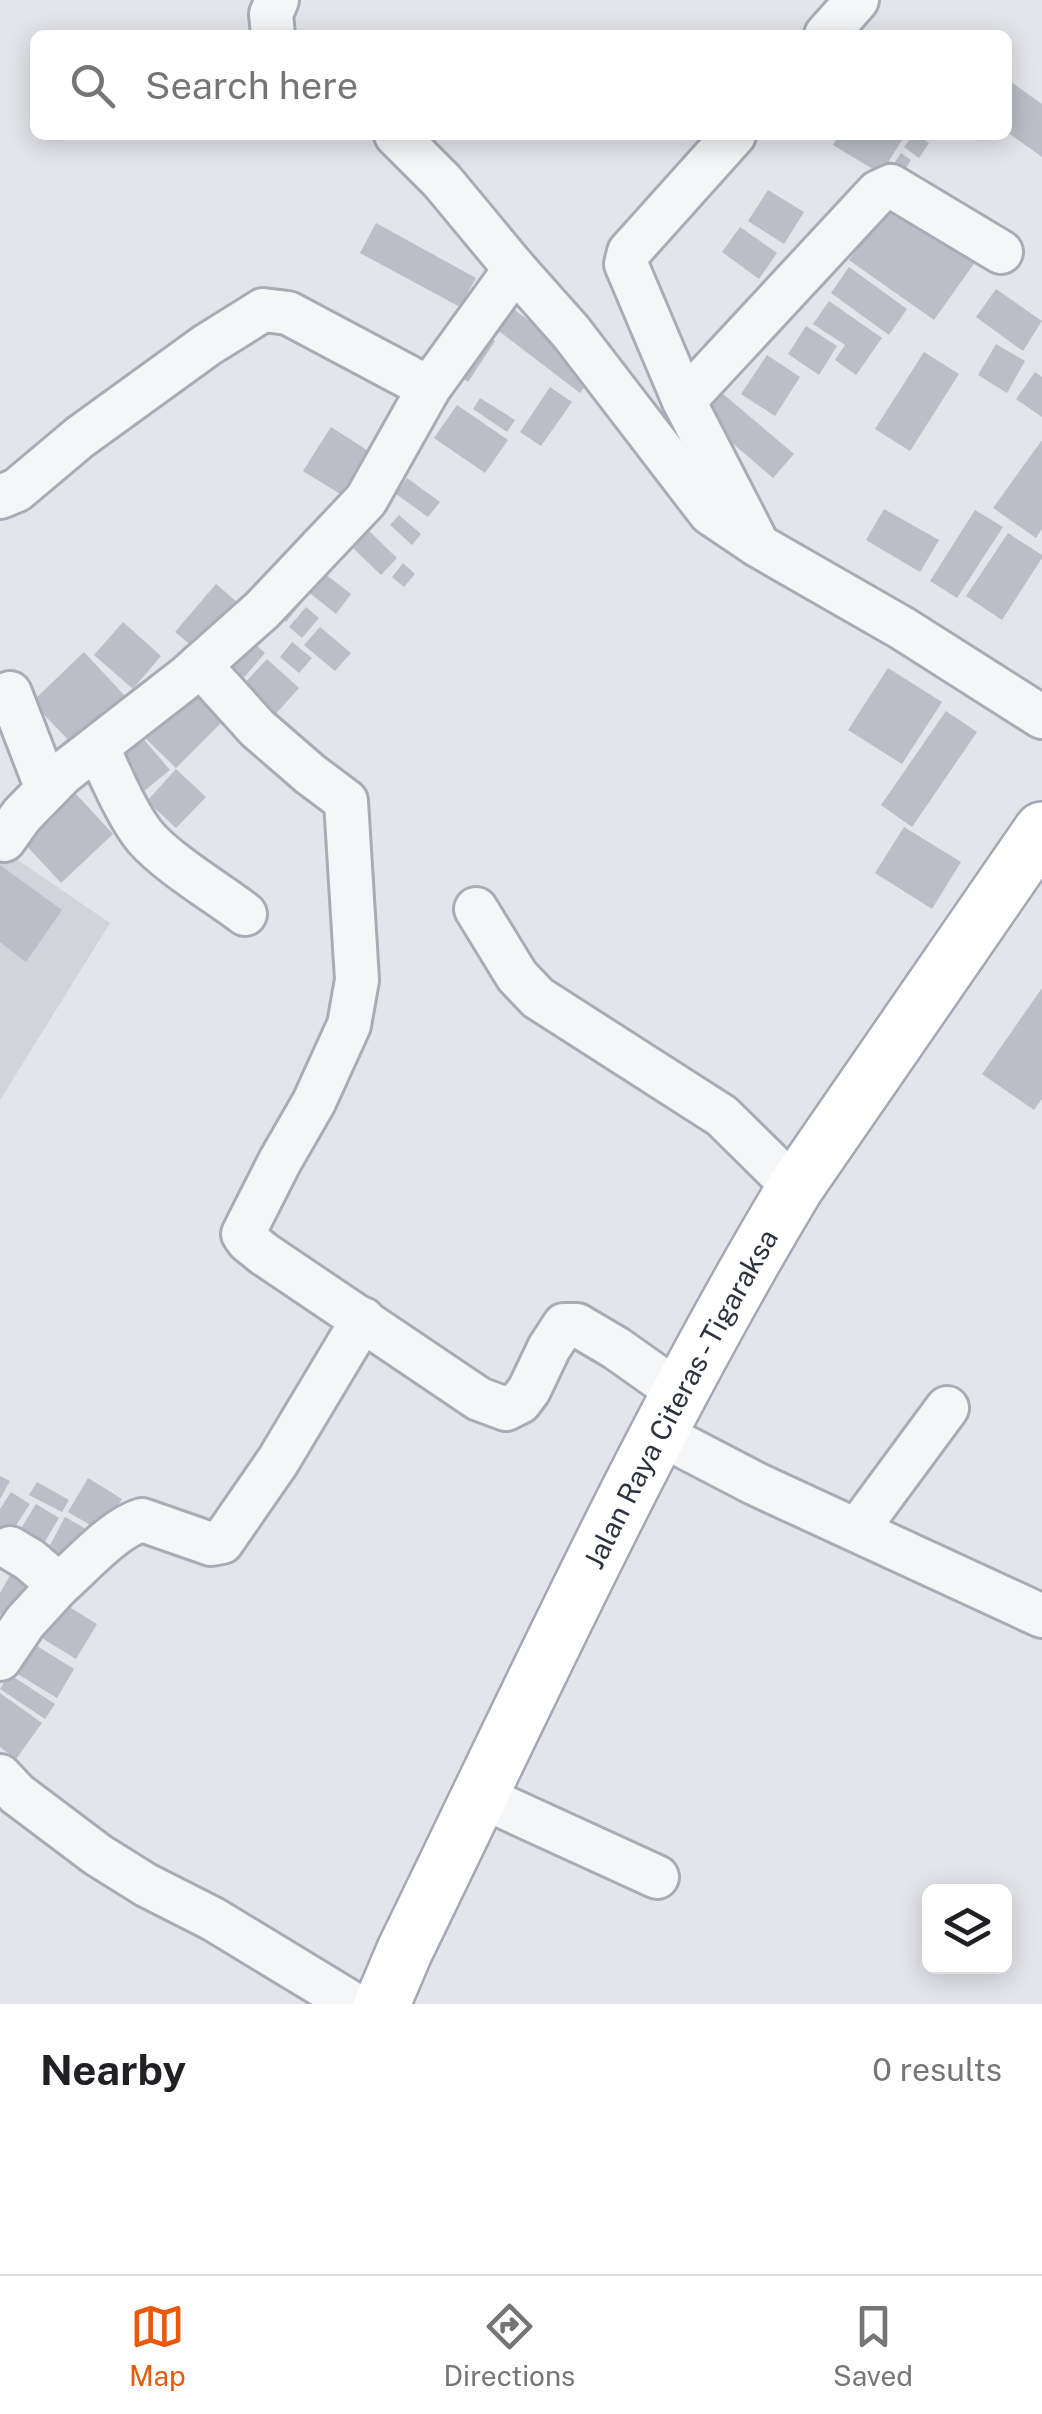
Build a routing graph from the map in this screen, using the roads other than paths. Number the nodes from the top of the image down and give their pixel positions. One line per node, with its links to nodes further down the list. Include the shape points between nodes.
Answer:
1 (278, 0): 3 (street)
2 (857, 0): 4 (street)
3 (273, 30)
4 (830, 30)
5 (401, 140): 8 (street)
6 (730, 140): 10 (street, via 629,252 626,264)
7 (1001, 252): 10 (street, via 891,186 878,192)
8 (515, 269): 9 (street); 12 (street, via 710,513)
9 (428, 388): 11 (street, via 288,313 263,310); 13 (street, via 366,500)
10 (684, 400): 12 (street)
11 (0, 497)
12 (759, 546): 15 (street)
13 (200, 665): 16 (street); 23 (street, via 257,728 346,801 357,980 349,1025 244,1234)
14 (10, 693): 17 (street)
15 (1042, 718)
16 (98, 748): 17 (street); 21 (street, via 145,837)
17 (47, 790): 19 (street)
18 (1042, 830): 22 (main road, Jalan Raya Citeras - Tigaraksa)
19 (4, 840)
20 (476, 909): 22 (street, via 538,998 722,1116)
21 (245, 914)
22 (796, 1188): 25 (main road, Jalan Raya Citeras - Tigaraksa)
23 (362, 1319): 25 (street, via 506,1410 520,1402 564,1325 577,1325 603,1340); 28 (street, via 222,1542 138,1521)
24 (946, 1408): 26 (street)
25 (670, 1414): 26 (street, via 756,1484); 32 (main road, Jalan Raya Citeras - Tigaraksa)
26 (858, 1530): 29 (street)
27 (10, 1548): 28 (street)
28 (60, 1585): 30 (street)
29 (1042, 1616)
30 (0, 1660)
31 (0, 1776): 34 (street, via 98,1855)
32 (480, 1796): 33 (street); 35 (main road, Jalan Raya Citeras - Tigaraksa)
33 (657, 1876)
34 (352, 2004)
35 (382, 2004)

